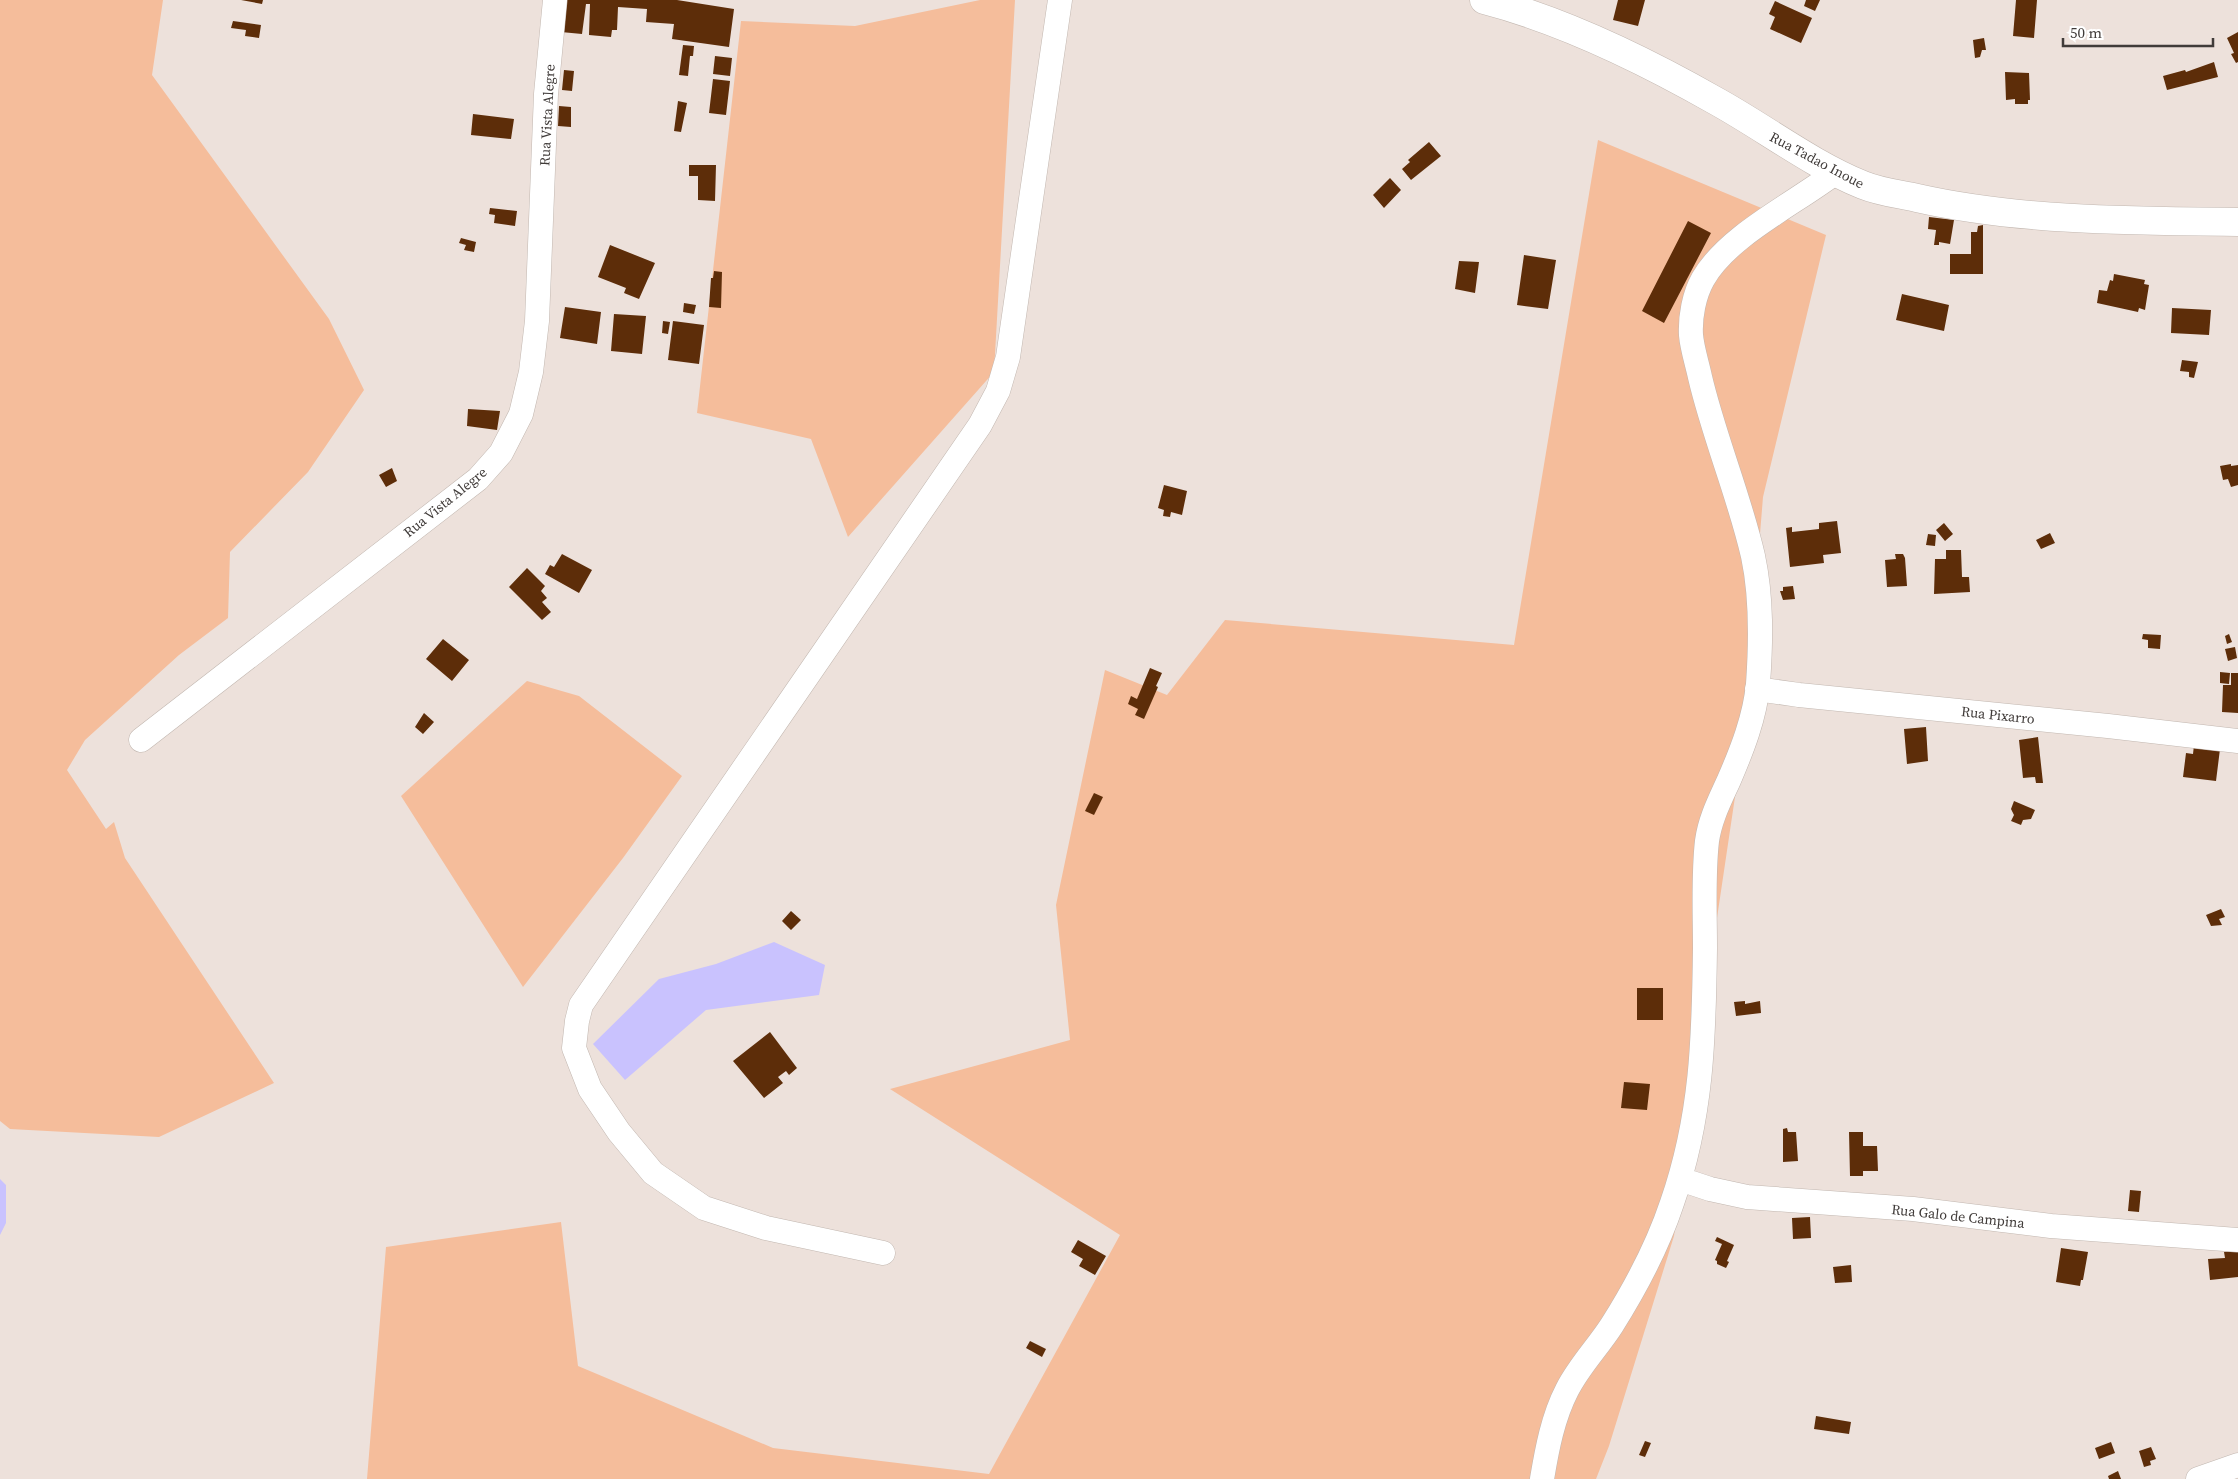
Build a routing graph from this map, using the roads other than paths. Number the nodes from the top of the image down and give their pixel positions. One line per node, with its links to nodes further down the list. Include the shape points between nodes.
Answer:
1 (555, 0): 7 (street, Rua Vista Alegre, via 546,94 537,321 531,372 521,414 501,453 478,479)
2 (1060, 0): 11 (street, via 1008,357 998,391 975,433 581,1005 577,1020 574,1048 590,1089 653,1174 704,1208 766,1228)
3 (1484, 0): 4 (street, Rua Tadao Inoue, via 1545,20 1631,58 1716,101)
4 (1836, 172): 5 (street, Rua Tadao Inoue, via 1863,186 1959,208 2133,221); 6 (street, via 1727,249 1703,279 1692,313 1691,334 1706,405 1754,560 1760,626)
5 (2238, 222)
6 (1757, 689): 8 (street, Rua Pixarro); 9 (street, via 1747,735 1716,807 1708,835 1704,874 1705,949 1699,1094)
7 (142, 740)
8 (2238, 742)
9 (1680, 1178): 10 (street, Rua Galo de Campina, via 1747,1197 1913,1209 2051,1226); 13 (street, via 1671,1206 1628,1298 1567,1390 1552,1430)
10 (2238, 1240)
11 (883, 1253)
12 (2238, 1465): 14 (street)
13 (1542, 1479)
14 (2198, 1479)

